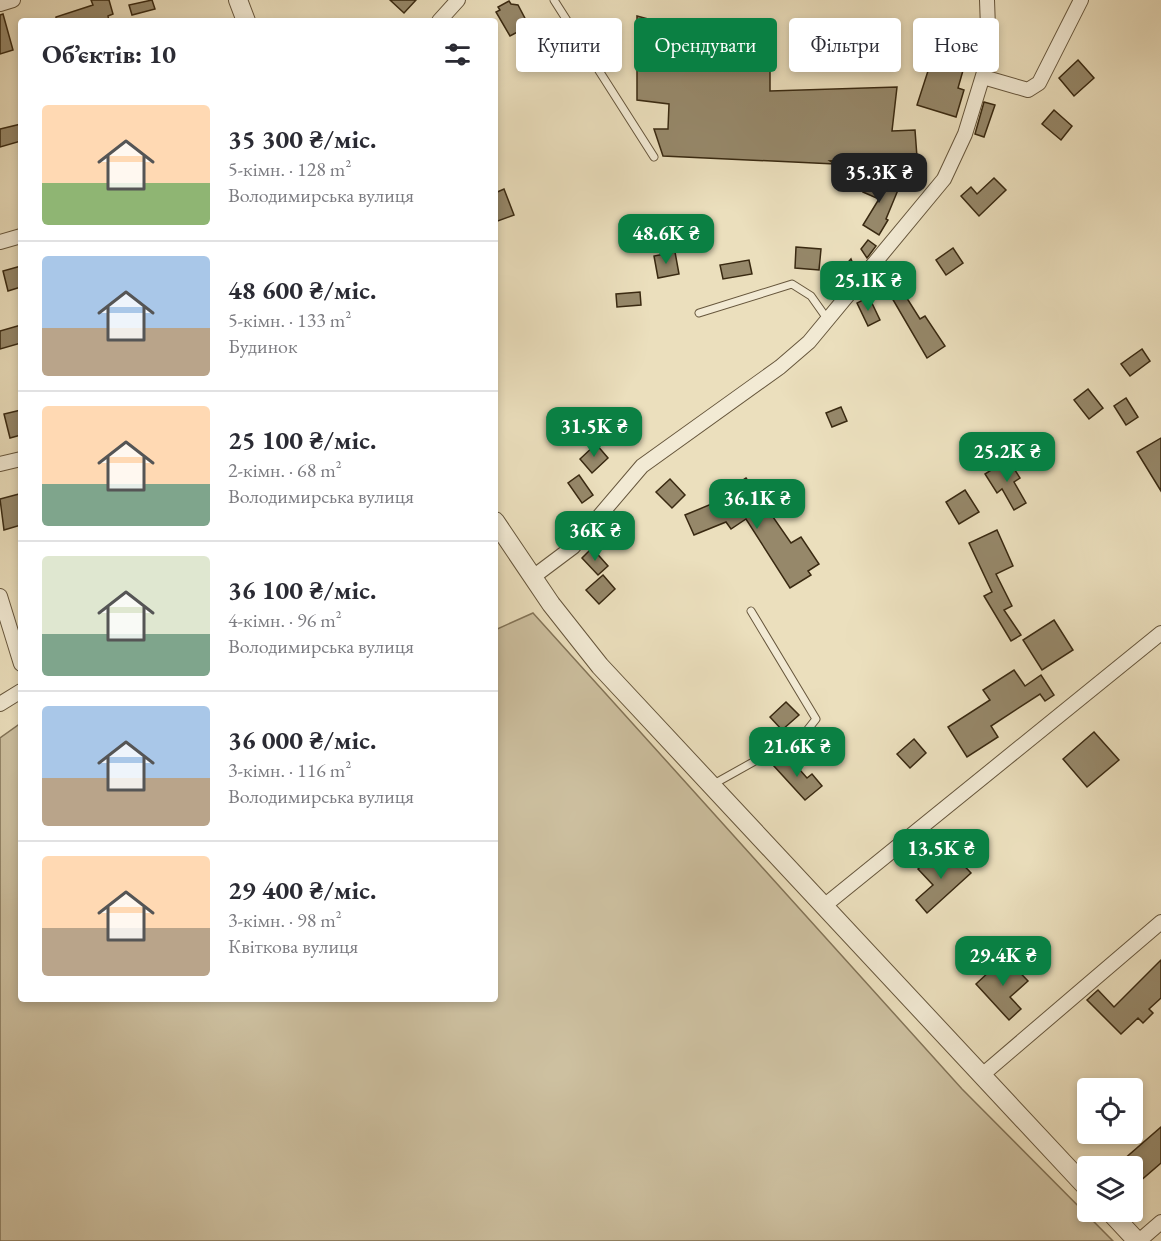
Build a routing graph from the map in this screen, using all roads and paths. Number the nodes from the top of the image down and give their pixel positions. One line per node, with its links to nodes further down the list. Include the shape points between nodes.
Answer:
1 (13, 0): 7 (street)
2 (238, 0): 8 (street)
3 (459, 0): 9 (street)
4 (555, 0): 11 (lane)
5 (987, 0): 10 (street, via 989,56)
6 (1081, 0): 10 (street, via 1040,84 1028,90)
7 (0, 4)
8 (245, 18)
9 (442, 18)
10 (983, 77): 15 (street, via 965,134 944,179)
11 (654, 157)
12 (18, 237): 13 (street)
13 (0, 242)
14 (699, 313): 15 (lane, via 792,284 811,296)
15 (828, 320): 19 (street, via 810,342 780,367 642,466 573,547)
16 (18, 460): 17 (street)
17 (0, 464)
18 (498, 525): 19 (street)
19 (533, 577): 26 (street, via 600,666)
20 (0, 596): 23 (street)
21 (751, 610): 26 (lane, via 816,719 806,734)
22 (1161, 633): 27 (street)
23 (18, 654)
24 (18, 693): 25 (street)
25 (0, 704)
26 (712, 785): 27 (street)
27 (824, 906): 29 (street)
28 (1161, 922): 29 (street)
29 (981, 1076): 30 (street)
30 (1077, 1177)
31 (1120, 1222): 33 (street)
32 (1161, 1222): 33 (street)
33 (1138, 1241)

